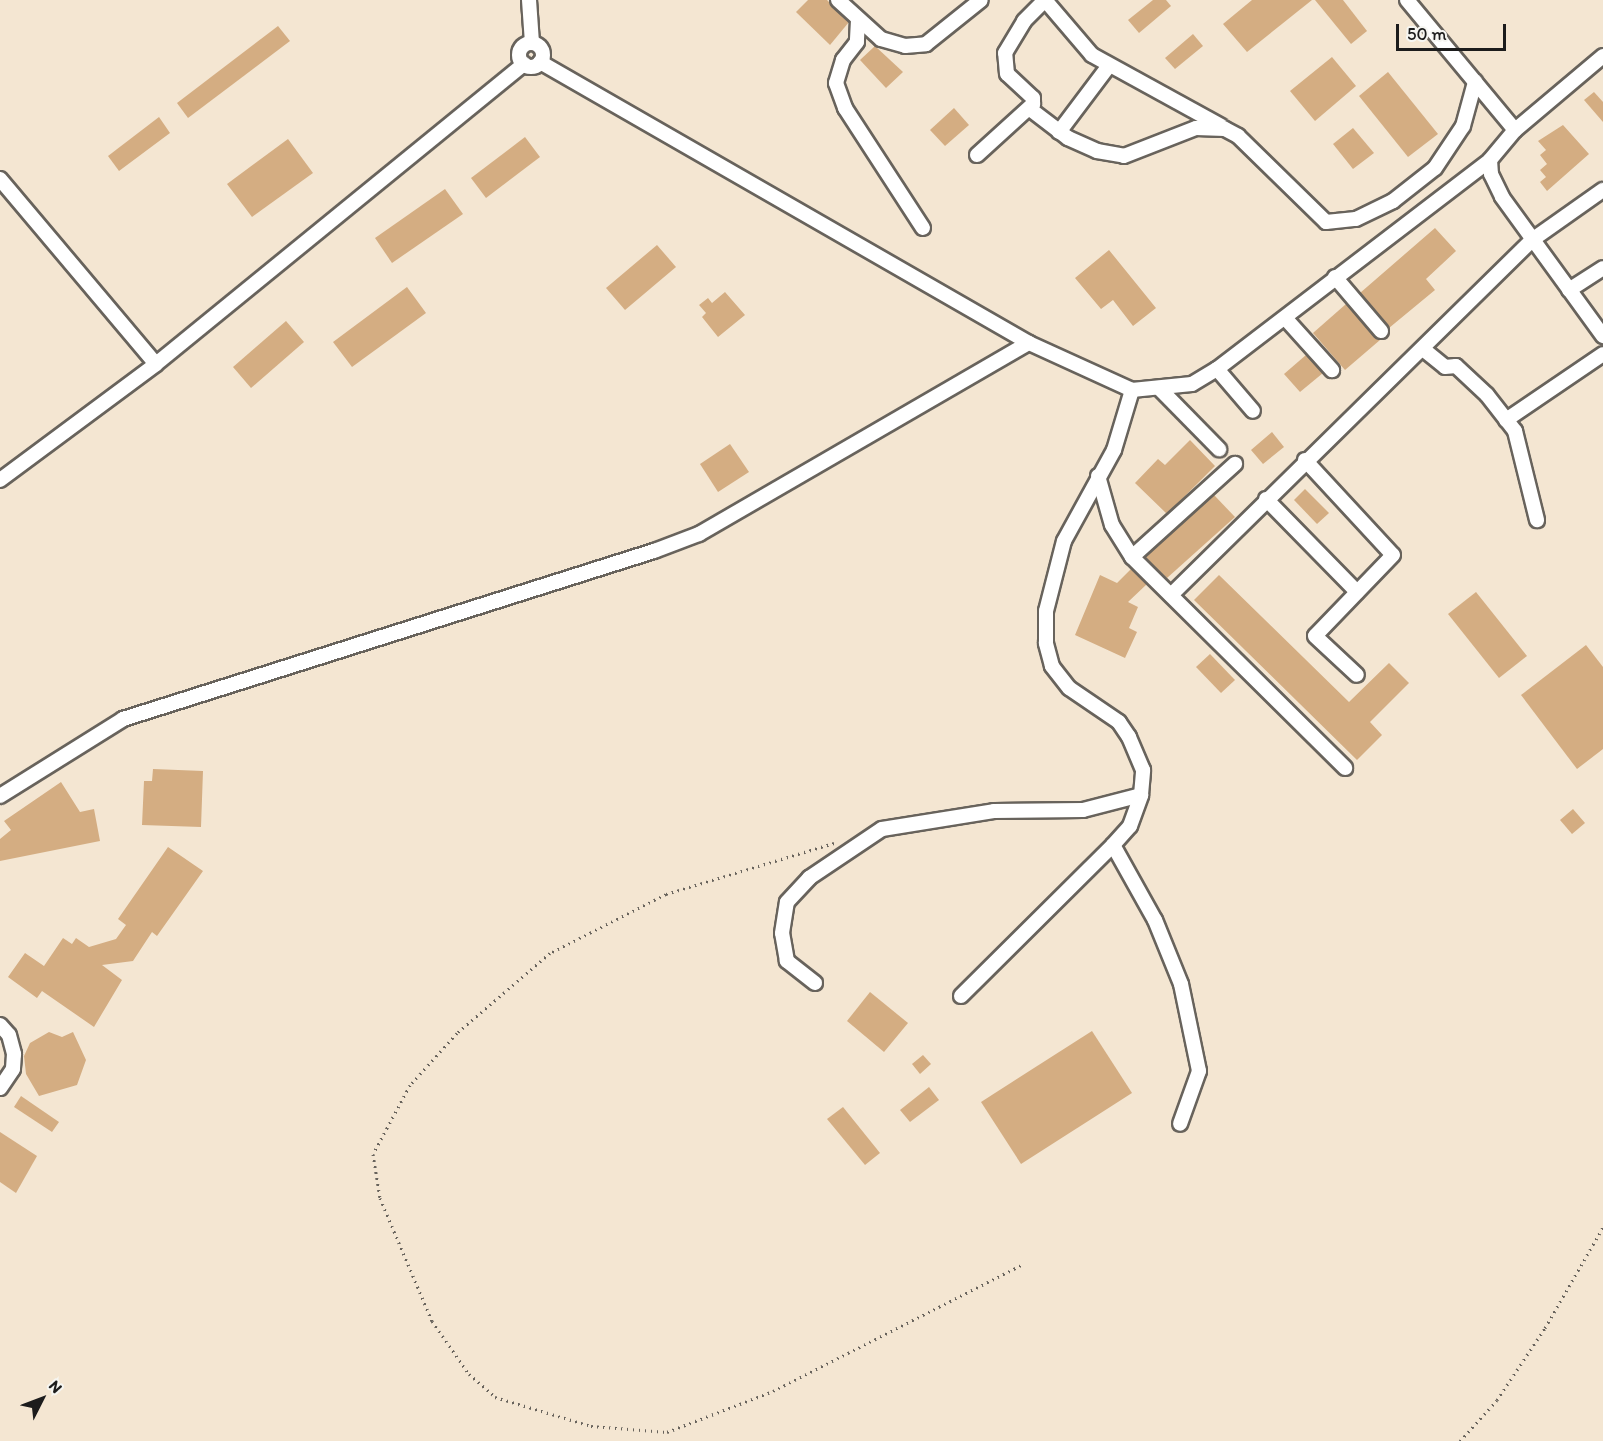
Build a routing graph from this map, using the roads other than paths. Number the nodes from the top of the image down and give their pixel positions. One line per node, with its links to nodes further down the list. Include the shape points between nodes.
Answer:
1 (529, 0): 6 (street)
2 (838, 0): 5 (street)
3 (981, 0): 5 (street, via 926,44 905,46 881,39)
4 (1407, 0): 11 (street)
5 (858, 20): 20 (street, via 857,42 843,60 836,83 845,108)
6 (532, 43): 8 (street, via 542,51); 9 (street, via 521,48 520,60)
7 (1603, 56): 14 (street)
8 (540, 62): 9 (street, via 536,66); 28 (street)
9 (524, 64): 31 (street)
10 (1108, 67): 12 (street, via 1092,56 1045,0 1017,30 1005,53 1007,74 1033,98); 13 (street, via 1199,111); 15 (street)
11 (1475, 82): 13 (street, via 1463,126 1435,168 1393,201 1356,219 1326,222 1238,136); 14 (street)
12 (1030, 109): 15 (street); 16 (street)
13 (1225, 129): 15 (street, via 1196,128 1124,156 1097,151)
14 (1515, 130): 17 (street)
15 (1059, 132)
16 (977, 155)
17 (1490, 160): 21 (street, via 1491,174 1502,196); 23 (street)
18 (0, 179): 31 (street)
19 (1603, 190): 21 (street)
20 (923, 228)
21 (1532, 240): 24 (street); 29 (street)
22 (1603, 268): 24 (street)
23 (1335, 277): 25 (street); 26 (street)
24 (1569, 291): 27 (street)
25 (1286, 319): 32 (street); 33 (street)
26 (1381, 331)
27 (1603, 336)
28 (1029, 343): 35 (street); 51 (street, via 699,534 123,719)
29 (1423, 349): 37 (street, via 1445,367 1456,366); 39 (street)
30 (1603, 354): 37 (street)
31 (156, 364): 42 (street)
32 (1217, 369): 34 (street, via 1192,384); 36 (street)
33 (1332, 370)
34 (1159, 388): 35 (street); 38 (street)
35 (1132, 390): 41 (street, via 1114,450)
36 (1253, 411)
37 (1506, 420): 44 (street, via 1519,440 1524,480)
38 (1219, 449)
39 (1305, 460): 43 (street); 46 (street, via 1393,555)
40 (1235, 464): 45 (street)
41 (1098, 476): 45 (street, via 1112,525); 50 (street, via 1064,541 1052,578 1046,643 1052,666 1069,688 1119,722 1129,737 1143,770)
42 (0, 480)
43 (1266, 499): 46 (street); 47 (street)
44 (1537, 520)
45 (1132, 557): 47 (street)
46 (1357, 592): 48 (street, via 1315,636)
47 (1171, 595): 49 (street)
48 (1358, 675)
49 (1344, 768)
50 (1141, 795): 52 (street, via 1130,826); 53 (street, via 1083,810 994,811 882,829 809,878 787,902 782,933 788,961)
51 (0, 796)
52 (1113, 845): 54 (street); 57 (street, via 1155,920 1181,984 1199,1071)
53 (815, 983)
54 (961, 996)
55 (0, 1025): 56 (street, via 9,1035 14,1054 13,1068)
56 (0, 1088)
57 (1180, 1124)

